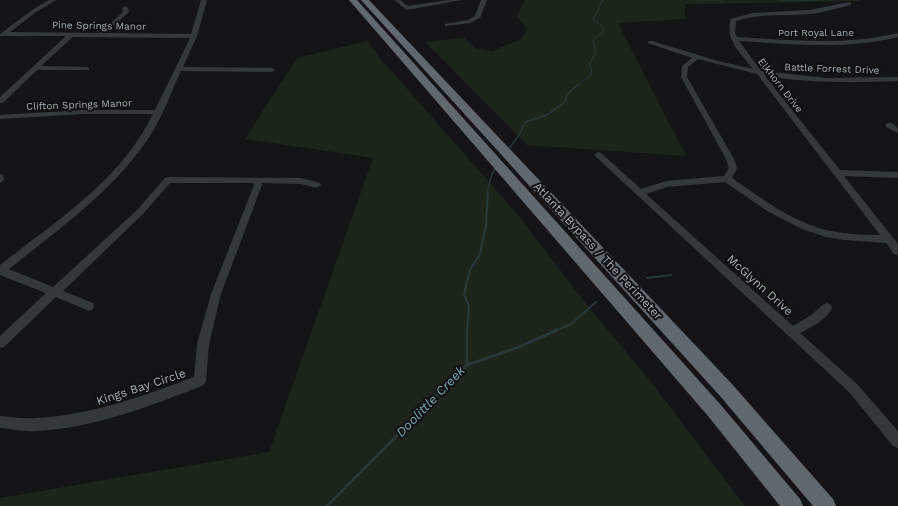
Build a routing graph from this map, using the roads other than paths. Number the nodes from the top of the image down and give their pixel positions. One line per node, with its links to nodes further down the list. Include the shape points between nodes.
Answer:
1 (53, 0): 12 (street)
2 (204, 0): 15 (street)
3 (353, 0): 31 (highway, Atlanta Bypass / The Perimeter, via 491,156)
4 (366, 0): 31 (highway, Atlanta Bypass / The Perimeter, via 496,141)
5 (398, 0): 6 (street, via 407,8)
6 (458, 0)
7 (484, 0): 10 (street, via 478,16 470,21)
8 (849, 4): 16 (street, via 817,12 761,14 739,18 733,20 731,27)
9 (125, 8): 13 (street, via 126,12)
10 (446, 25)
11 (72, 34): 12 (street, Pine Springs Manor); 13 (street, Pine Springs Manor); 19 (street)
12 (2, 35)
13 (101, 35): 15 (street, Pine Springs Manor)
14 (898, 35): 16 (street, Port Royal Lane, via 873,40 826,43)
15 (194, 36): 20 (street)
16 (734, 38): 23 (street, Elkhorn Drive)
17 (650, 42): 18 (street, Battle Forrest Drive)
18 (697, 57): 23 (street, Battle Forrest Drive); 35 (street, via 685,66 684,77 730,159 733,168)
19 (35, 68): 21 (street); 25 (street)
20 (180, 68): 22 (street); 26 (street)
21 (87, 69)
22 (272, 70)
23 (759, 73): 24 (street, Battle Forrest Drive, via 821,80); 32 (street, Elkhorn Drive)
24 (898, 79)
25 (0, 101)
26 (159, 112): 27 (street, Clifton Springs Manor, via 83,112); 42 (street, via 149,131 105,184)
27 (0, 117)
28 (889, 126): 29 (street)
29 (898, 131)
30 (598, 155): 39 (street, McGlynn Drive)
31 (512, 169): 50 (highway, Atlanta Bypass / The Perimeter); 51 (highway, Atlanta Bypass / The Perimeter, via 726,390)
32 (838, 173): 33 (street); 40 (street, Elkhorn Drive)
33 (898, 175)
34 (0, 177): 36 (street)
35 (727, 179): 39 (street, via 666,184); 40 (street, via 807,227 835,234)
36 (0, 180)
37 (256, 180): 38 (street, via 301,181); 43 (street, via 168,180 140,212); 48 (street, Kings Bay Circle, via 258,185 216,294 203,344 200,381 96,415 42,425)
38 (317, 186)
39 (640, 193): 46 (street, McGlynn Drive)
40 (889, 239): 41 (street, Elkhorn Drive)
41 (898, 251)
42 (0, 271): 43 (street)
43 (56, 292): 44 (street); 47 (street)
44 (89, 306)
45 (827, 308): 46 (street, via 807,325)
46 (792, 331): 49 (street, McGlynn Drive, via 853,388)
47 (0, 343)
48 (0, 422)
49 (898, 442)
50 (793, 506)
51 (826, 506)

